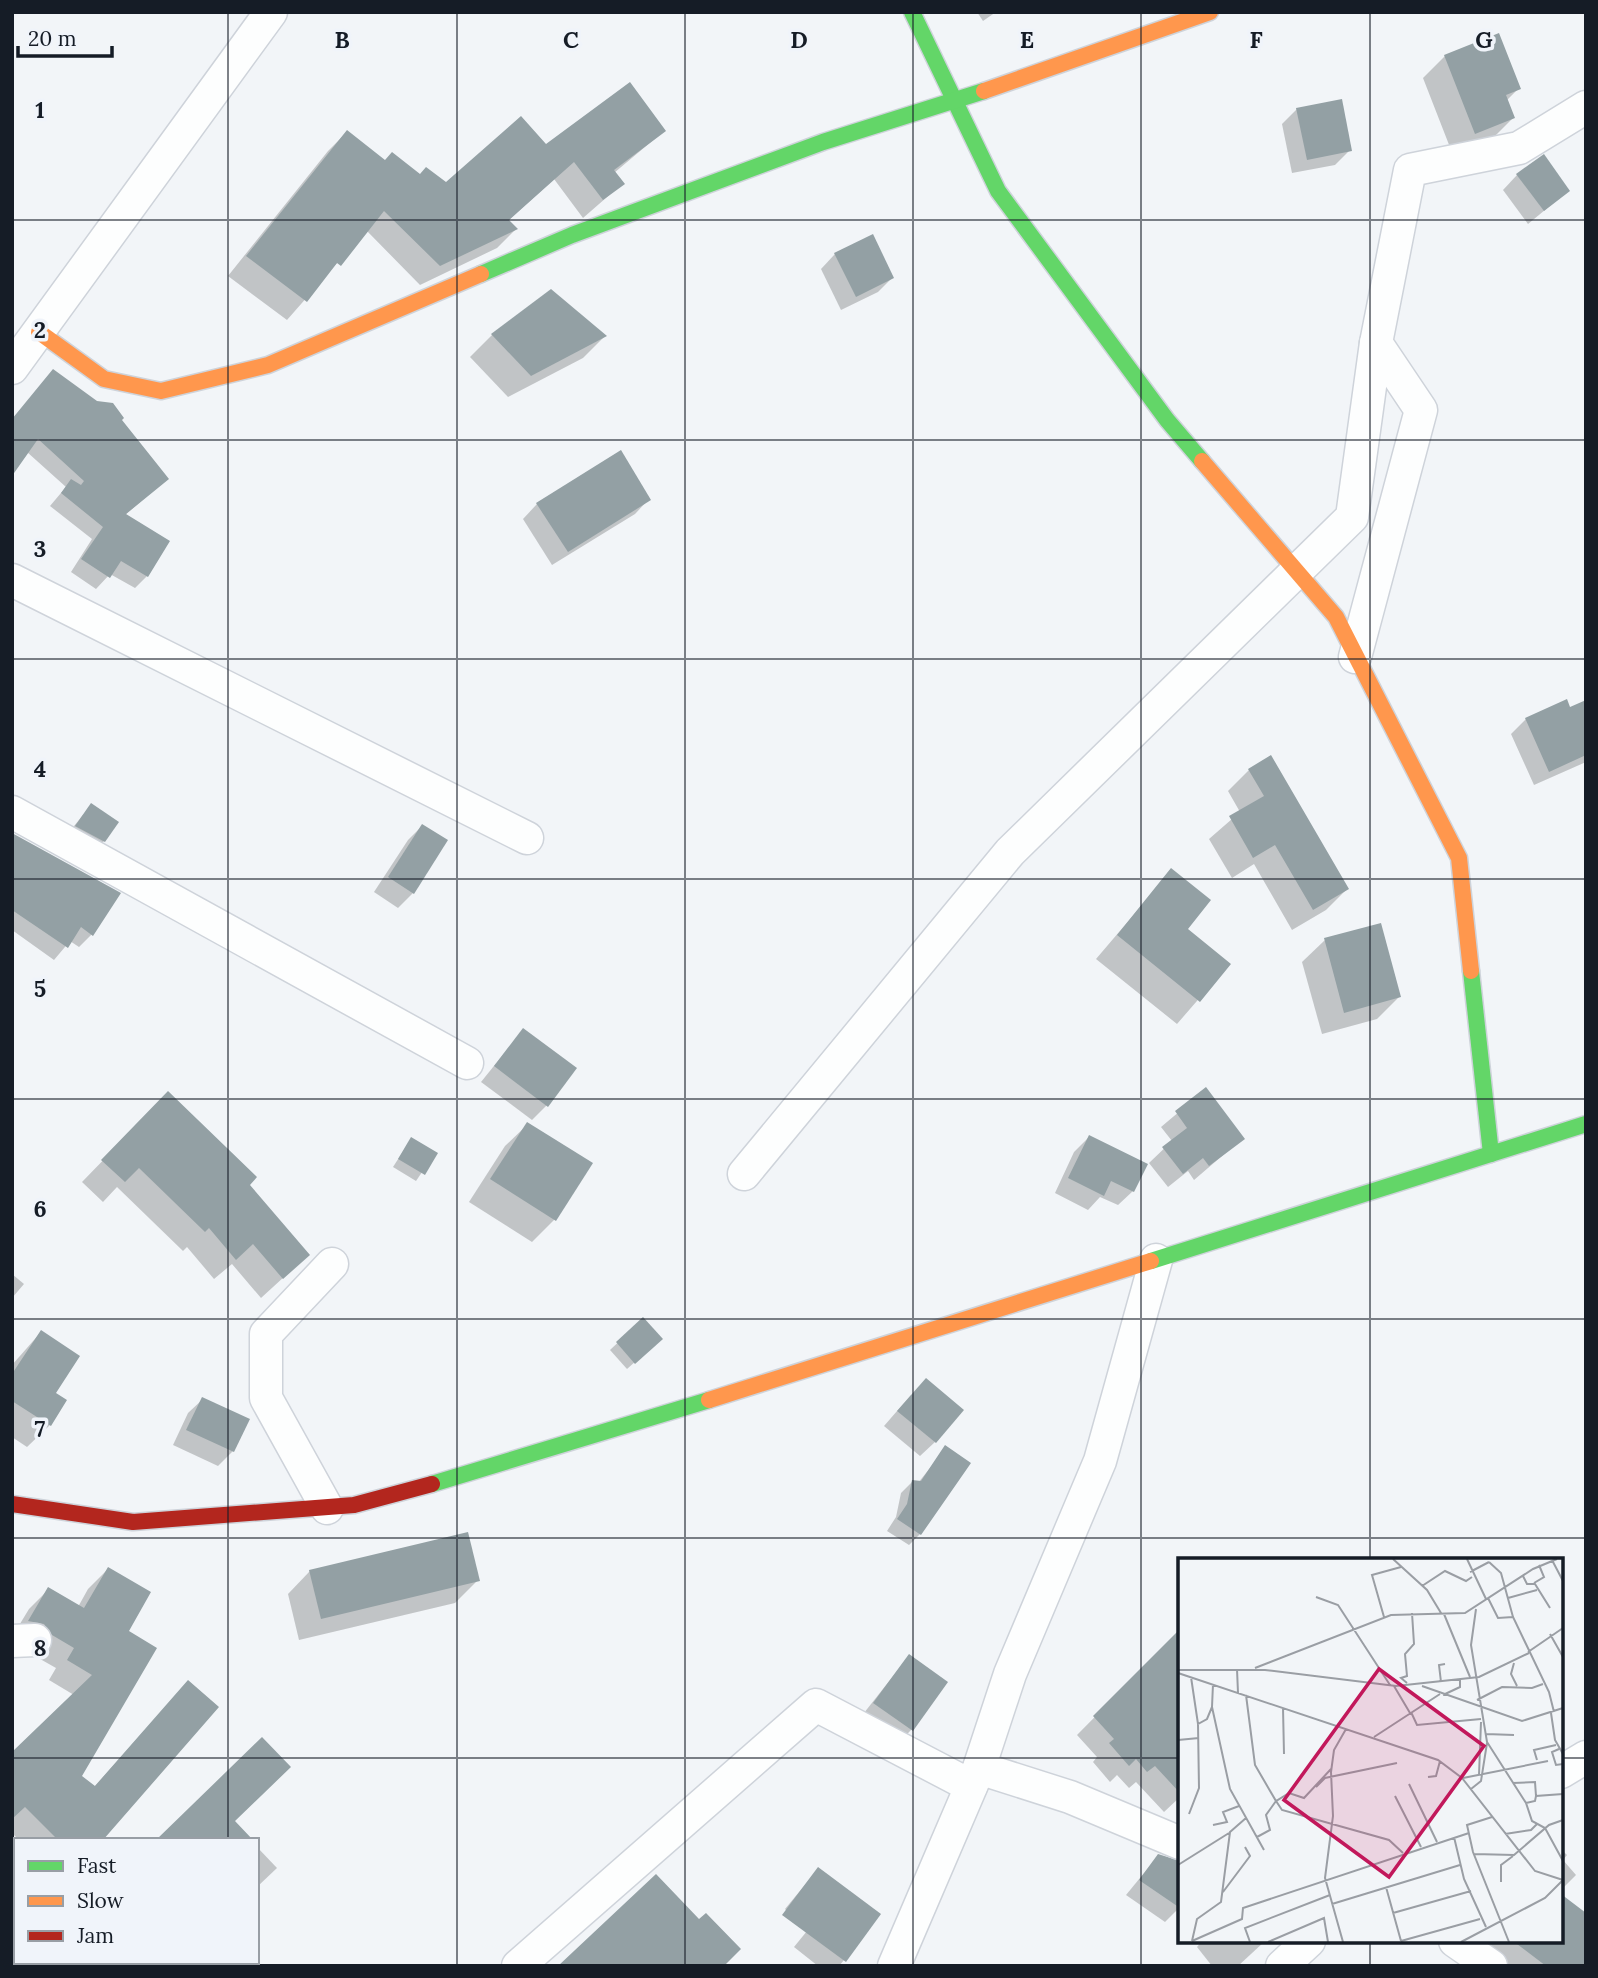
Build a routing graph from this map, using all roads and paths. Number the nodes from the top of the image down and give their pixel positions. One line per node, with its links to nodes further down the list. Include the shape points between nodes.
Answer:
1 (271, 12): 6 (street)
2 (912, 12): 4 (street)
3 (1210, 12): 4 (street)
4 (955, 101): 6 (street, via 822,142 572,235 268,365 161,391 104,379); 9 (street, via 998,191 1167,421)
5 (1586, 107): 7 (street, via 1519,148 1410,170)
6 (39, 332): 8 (street)
7 (1376, 343): 9 (street, via 1352,517); 11 (street, via 1421,410)
8 (12, 368)
9 (1297, 571): 11 (street, via 1336,617); 17 (street, via 1010,852)
10 (12, 580): 13 (street)
11 (1355, 657): 16 (street, via 1459,858)
12 (12, 812): 14 (street)
13 (527, 838)
14 (467, 1063)
15 (1586, 1124): 16 (street)
16 (1491, 1154): 18 (street)
17 (744, 1174)
18 (1156, 1260): 21 (street, via 503,1465); 24 (street, via 1100,1461 1010,1674)
19 (332, 1264): 21 (street, via 266,1334 266,1398)
20 (12, 1504): 21 (street, via 133,1522)
21 (327, 1508)
22 (1586, 1758): 23 (street)
23 (1563, 1771)
24 (975, 1777): 25 (street, via 1070,1797); 28 (street, via 816,1705); 29 (street)
25 (1178, 1842)
26 (1307, 1943): 30 (street)
27 (1458, 1943): 31 (street)
28 (518, 1966)
29 (894, 1966)
30 (1282, 1966)
31 (1490, 1966)

